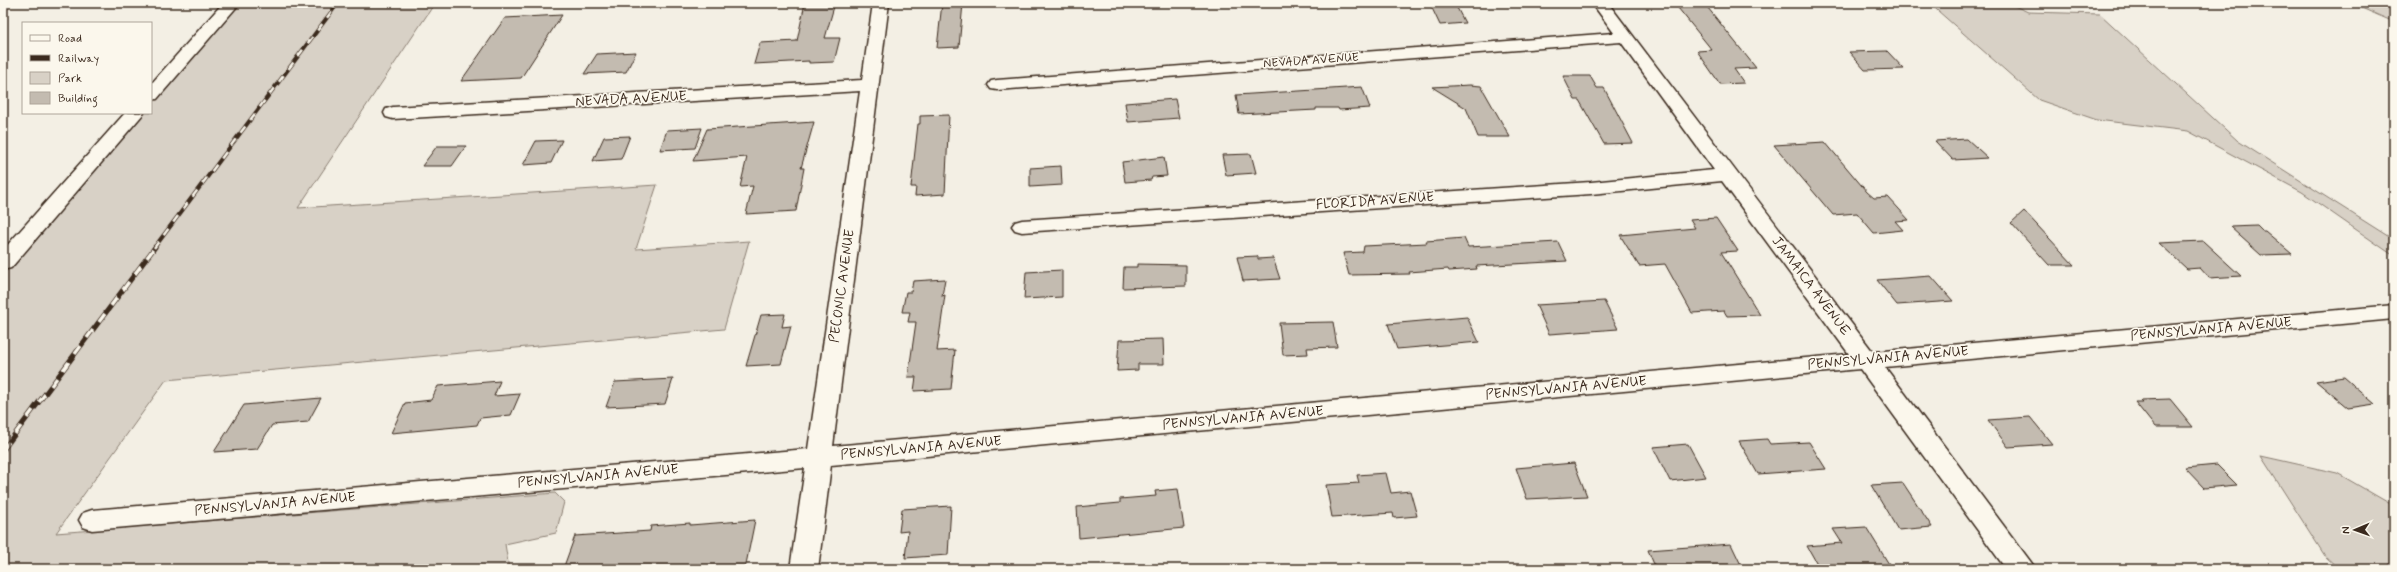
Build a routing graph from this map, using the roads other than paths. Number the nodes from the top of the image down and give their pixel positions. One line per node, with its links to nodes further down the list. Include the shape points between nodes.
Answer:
1 (232, 3): 7 (street)
2 (881, 3): 5 (street, PECONIC AVENUE)
3 (1600, 3): 4 (street, JAMAICA AVENUE)
4 (1625, 37): 6 (street, NEVADA AVENUE); 10 (street, JAMAICA AVENUE)
5 (870, 85): 9 (street, NEVADA AVENUE); 15 (street, PECONIC AVENUE)
6 (997, 85)
7 (152, 94)
8 (134, 114): 12 (street)
9 (393, 114)
10 (1728, 175): 11 (street, FLORIDA AVENUE, via 1591,188); 14 (street, JAMAICA AVENUE)
11 (1022, 226)
12 (3, 263)
13 (2394, 312): 14 (street, PENNSYLVANIA AVENUE)
14 (1866, 360): 15 (street, PENNSYLVANIA AVENUE); 18 (street, JAMAICA AVENUE)
15 (819, 458): 16 (street, PENNSYLVANIA AVENUE); 17 (street, PECONIC AVENUE)
16 (92, 520)
17 (804, 569)
18 (2022, 569)

